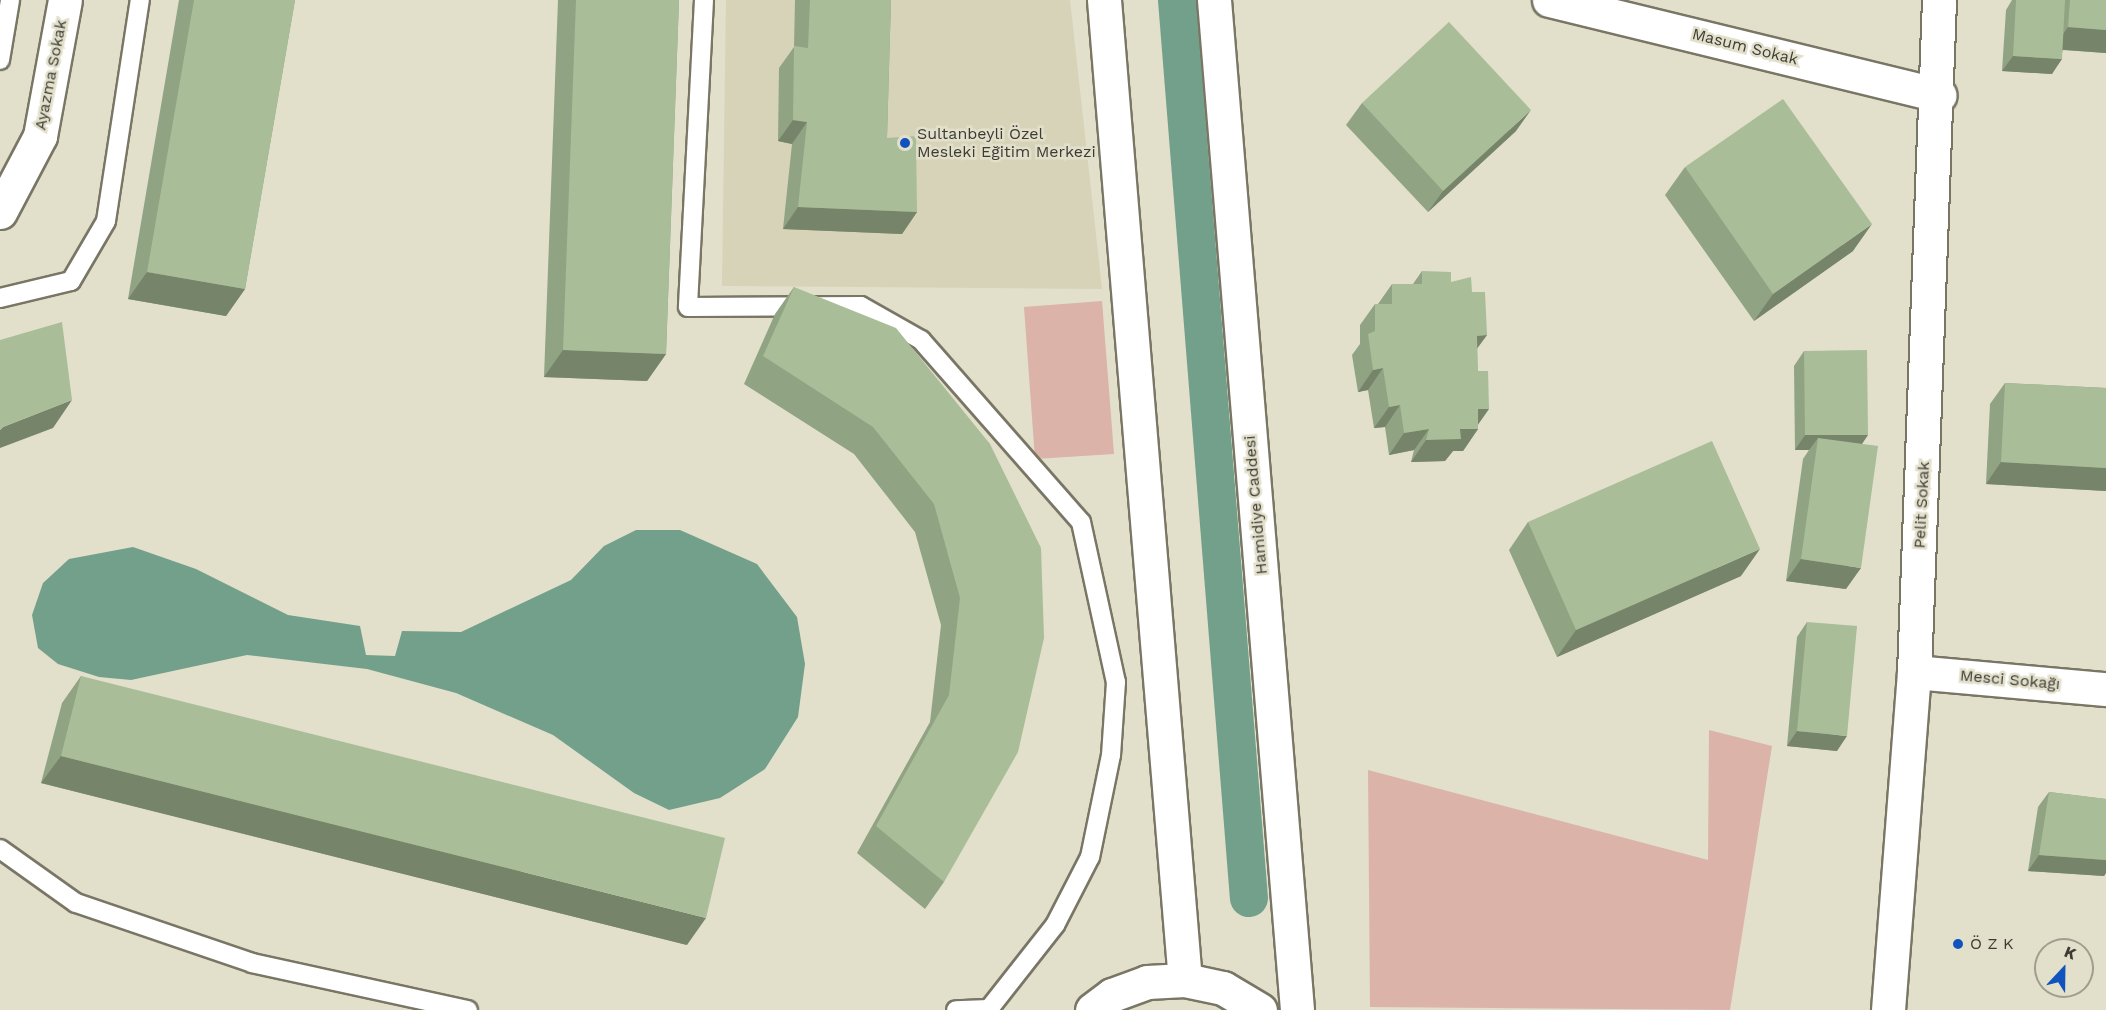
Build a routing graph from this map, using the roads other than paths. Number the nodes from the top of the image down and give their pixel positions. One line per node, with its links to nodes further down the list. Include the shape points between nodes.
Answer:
1 (10, 0): 9 (lane)
2 (65, 0): 11 (street, Ayazma Sokak, via 40,136)
3 (140, 0): 12 (lane, via 106,221 70,281)
4 (704, 0): 18 (lane, via 688,307 861,306 921,340 1081,522 1116,682 1111,755 1090,857 1055,924 989,1009)
5 (1104, 0): 16 (street)
6 (1214, 0): 21 (street, Hamidiye Caddesi)
7 (1549, 0): 10 (street, Masum Sokak)
8 (1939, 0): 10 (street, Pelit Sokak)
9 (0, 60)
10 (1940, 95): 13 (street, Pelit Sokak)
11 (0, 212)
12 (0, 298)
13 (1914, 672): 14 (street, Mesci Sokağı); 22 (street, Pelit Sokak)
14 (2106, 689)
15 (0, 849): 17 (lane, via 76,903 241,960)
16 (1185, 980): 19 (street, via 1147,982); 20 (street, via 1223,988)
17 (468, 1010)
18 (956, 1010)
19 (1092, 1010)
20 (1260, 1010)
21 (1297, 1010)
22 (1888, 1010)

